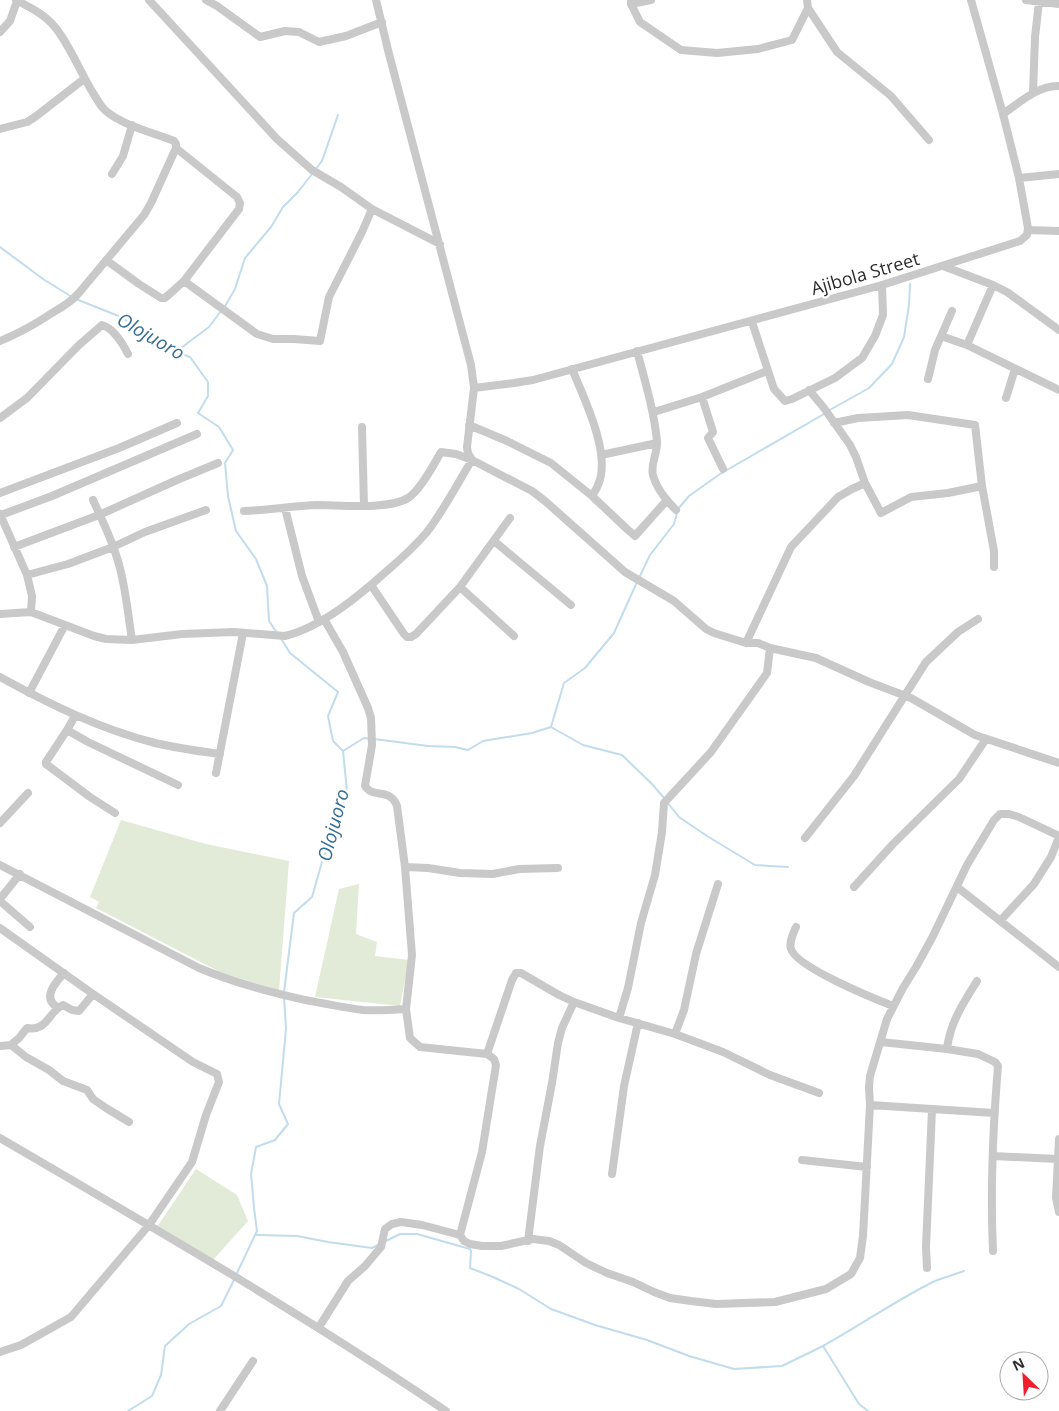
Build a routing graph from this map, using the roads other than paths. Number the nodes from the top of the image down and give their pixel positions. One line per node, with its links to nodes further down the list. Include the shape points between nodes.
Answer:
1 (16, 0): 13 (street, via 10,21); 14 (street, via 53,24)
2 (149, 0): 25 (street, via 277,139 312,170)
3 (206, 0): 12 (street, via 260,36 299,32 319,42)
4 (376, 0): 12 (street)
5 (651, 0): 8 (street)
6 (971, 0): 17 (street)
7 (1026, 0): 9 (street)
8 (631, 2): 10 (street, via 640,22 681,50 718,53 758,49 792,40)
9 (1039, 2): 11 (street); 16 (street, via 1034,37)
10 (808, 4): 20 (street, via 837,52 891,96)
11 (1059, 4)
12 (382, 22): 28 (street)
13 (0, 32)
14 (84, 79): 18 (street, via 105,111); 19 (street, via 27,122)
15 (1059, 86): 16 (street, via 1045,87)
16 (1033, 93): 17 (street)
17 (1003, 114): 24 (street)
18 (132, 125): 21 (street, via 174,141); 22 (street, via 123,156)
19 (0, 130)
20 (929, 140)
21 (176, 148): 29 (street, via 144,215); 31 (street, via 240,202 239,209)
22 (112, 174)
23 (1059, 174): 24 (street)
24 (1019, 178): 26 (street)
25 (372, 209): 28 (street); 31 (street, via 329,297 320,341 272,339 257,334)
26 (1028, 230): 27 (street); 30 (street, Ajibola Street, via 1020,241)
27 (1059, 231)
28 (440, 244): 46 (street)
29 (106, 260): 31 (street, via 162,298); 38 (street, via 68,304)
30 (943, 266): 32 (street); 33 (street, Ajibola Street)
31 (184, 281)
32 (993, 285): 36 (street); 39 (street)
33 (882, 286): 35 (street, Ajibola Street); 47 (street, via 884,306 881,324 862,358)
34 (952, 311): 37 (street)
35 (752, 322): 40 (street, Ajibola Street); 44 (street)
36 (1059, 330)
37 (941, 336): 39 (street); 45 (street)
38 (0, 342)
39 (967, 345): 43 (street)
40 (637, 352): 42 (street, Ajibola Street); 51 (street)
41 (128, 354): 52 (street, via 120,341 102,325 27,398)
42 (572, 369): 46 (street, Ajibola Street, via 534,380); 59 (street, via 593,422)
43 (1015, 369): 48 (street); 50 (street)
44 (767, 371): 47 (street, via 774,389 785,401); 49 (street)
45 (928, 379)
46 (474, 388): 55 (street)
47 (810, 390): 54 (street)
48 (1059, 390)
49 (702, 397): 51 (street); 62 (street, via 713,432 708,438)
50 (1006, 398)
51 (654, 412): 58 (street)
52 (0, 418)
53 (177, 423): 65 (street)
54 (834, 423): 63 (street, via 850,445); 64 (street, via 908,415 976,425)
55 (469, 425): 60 (street, via 467,447); 66 (street, via 545,459)
56 (362, 427): 69 (street)
57 (197, 434): 74 (street)
58 (657, 443): 59 (street); 68 (street, via 652,472)
59 (601, 455): 66 (street, via 600,477)
60 (472, 460): 69 (street, via 441,452 408,499); 82 (street, via 428,531); 93 (street, via 532,491 614,563 674,602 706,628)
61 (218, 463): 75 (street)
62 (723, 469)
63 (865, 483): 64 (street, via 881,513 911,497); 93 (street, via 838,497 791,547)
64 (982, 486): 80 (street)
65 (0, 493)
66 (592, 496): 68 (street, via 635,536)
67 (93, 500): 75 (street)
68 (667, 500): 72 (street)
69 (364, 506): 70 (street)
70 (285, 508): 73 (street); 88 (street, via 302,576)
71 (206, 510): 79 (street)
72 (676, 510)
73 (244, 511)
74 (0, 515): 78 (street)
75 (99, 515): 78 (street); 79 (street)
76 (510, 518): 77 (street)
77 (494, 541): 83 (street); 84 (street)
78 (14, 547): 81 (street)
79 (113, 547): 81 (street); 92 (street, via 123,581)
80 (994, 567)
81 (27, 575): 85 (street, via 32,596)
82 (371, 585): 83 (street, via 407,637 416,634); 88 (street)
83 (460, 586): 91 (street)
84 (572, 605)
85 (31, 612): 86 (street); 89 (street)
86 (0, 614)
87 (978, 619): 97 (street, via 953,635 926,662)
88 (321, 621): 90 (street, via 292,635); 111 (street, via 343,652 371,718 373,741 365,786 368,791 395,799)
89 (65, 625): 92 (street, via 106,639); 96 (street)
90 (243, 633): 92 (street, via 182,634); 101 (street)
91 (514, 636)
92 (132, 640)
93 (746, 643): 94 (street)
94 (770, 648): 97 (street, via 816,658); 130 (street, via 767,673 711,752 666,801 655,875)
95 (0, 677): 96 (street)
96 (30, 693): 98 (street)
97 (905, 695): 100 (street); 109 (street, via 854,776)
98 (75, 716): 99 (street); 101 (street, via 155,743)
99 (67, 730): 104 (street); 106 (street, via 46,764)
100 (986, 739): 102 (street); 115 (street, via 959,779)
101 (220, 754): 103 (street)
102 (1059, 763)
103 (216, 773)
104 (178, 785)
105 (28, 793): 107 (street)
106 (115, 813)
107 (0, 823)
108 (1059, 836): 116 (street, via 1019,817 1000,814 967,865); 118 (street, via 1052,857 1034,884)
109 (805, 838)
110 (0, 865): 113 (street)
111 (405, 867): 112 (street, via 493,874 519,869); 129 (street, via 412,955)
112 (558, 868)
113 (20, 874): 117 (street); 129 (street, via 199,968 237,983 336,1006 365,1010)
114 (718, 884): 132 (street)
115 (854, 887)
116 (957, 888): 118 (street); 127 (street)
117 (0, 900): 119 (street)
118 (1000, 921): 122 (street)
119 (30, 927)
120 (796, 927): 127 (street, via 791,948 794,955 851,989)
121 (0, 928): 123 (street)
122 (1058, 966)
123 (64, 973): 125 (street); 128 (street, via 53,985 50,996)
124 (977, 981): 136 (street, via 958,1011)
125 (93, 994): 128 (street, via 79,1011 62,1005); 151 (street, via 193,1062 217,1074 219,1082 192,1162)
126 (574, 1002): 130 (street); 137 (street, via 521,972 516,973); 153 (street, via 558,1043)
127 (893, 1006): 133 (street)
128 (57, 1007): 134 (street, via 43,1024 34,1029 27,1028)
129 (406, 1009): 137 (street, via 410,1038 420,1047)
130 (619, 1018): 131 (street)
131 (638, 1023): 132 (street); 149 (street, via 624,1086)
132 (675, 1034): 138 (street)
133 (881, 1042): 136 (street); 139 (street, via 870,1076)
134 (11, 1045): 135 (street); 142 (street, via 63,1080 87,1090 93,1099)
135 (0, 1046)
136 (947, 1049): 141 (street, via 978,1054 998,1066)
137 (487, 1054): 152 (street, via 496,1065 489,1112)
138 (819, 1093)
139 (870, 1106): 140 (street); 148 (street)
140 (932, 1110): 141 (street); 155 (street)
141 (994, 1113): 145 (street)
142 (129, 1122)
143 (0, 1138): 151 (street)
144 (1059, 1139): 146 (street)
145 (993, 1156): 146 (street); 154 (street)
146 (1058, 1159): 150 (street, via 1056,1198)
147 (802, 1160): 148 (street)
148 (867, 1167): 153 (street, via 860,1258 851,1274 826,1289 775,1302 716,1304 670,1298 586,1263 559,1245 539,1239)
149 (612, 1174)
150 (1059, 1212)
151 (149, 1225): 156 (street); 157 (street, via 71,1317 21,1345)
152 (460, 1235): 153 (street, via 464,1241 482,1246); 156 (street, via 422,1225 392,1224 386,1229 382,1243 365,1266 348,1281)
153 (528, 1240)
154 (993, 1251)
155 (927, 1268)
156 (318, 1327): 160 (street)
157 (0, 1352)
158 (253, 1361): 159 (street)
159 (220, 1411)
160 (446, 1411)

